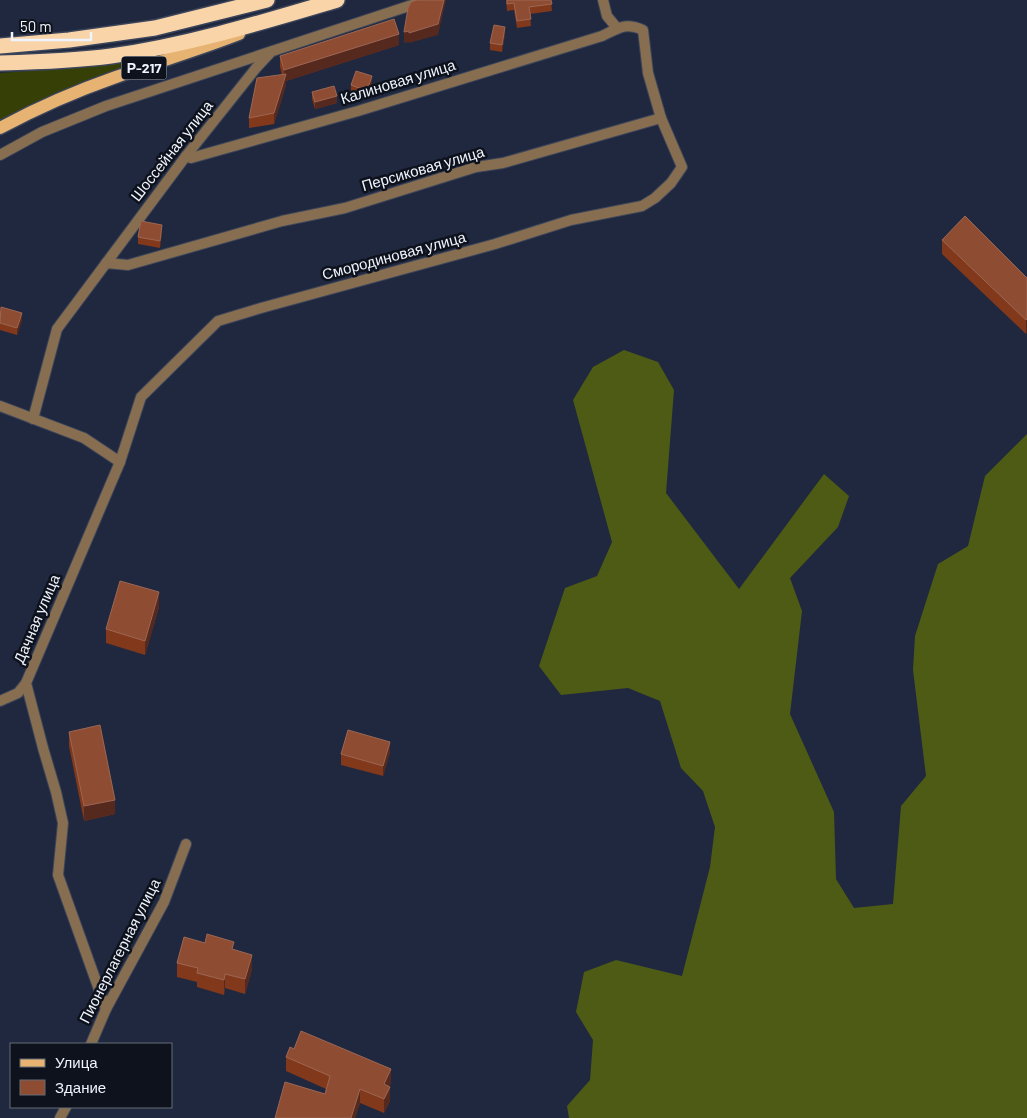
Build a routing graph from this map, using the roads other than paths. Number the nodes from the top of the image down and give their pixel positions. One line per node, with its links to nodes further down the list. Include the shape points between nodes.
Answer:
1 (267, 0): 7 (highway, via 155,28)
2 (338, 0): 5 (highway, Р-217)
3 (426, 0): 8 (street, Шоссейная улица)
4 (603, 0): 6 (street, via 607,16)
5 (290, 14): 9 (highway, Р-217, via 118,55); 11 (main road, Р-217, via 60,98)
6 (617, 28): 10 (street, via 632,25 643,30 648,73); 13 (street, Калиновая улица, via 602,36 358,111 191,158)
7 (0, 46)
8 (271, 52): 12 (street, via 106,106 42,132); 13 (street, Шоссейная улица)
9 (0, 63)
10 (661, 118): 14 (street, Персиковая улица, via 503,163 476,167 345,208 282,221 128,265); 17 (street, Смородиновая улица, via 682,167 671,183 642,206 571,220 218,321 141,398)
11 (0, 128)
12 (0, 155)
13 (186, 156): 14 (street, Шоссейная улица)
14 (106, 263): 16 (street, Шоссейная улица, via 57,329)
15 (0, 406): 16 (street)
16 (33, 419): 17 (street, via 84,438)
17 (120, 462): 18 (street, Дачная улица)
18 (26, 683): 19 (street, via 18,693); 21 (street, Дачная улица, via 63,823 58,875)
19 (0, 701)
20 (186, 844): 21 (street, Пионерлагерная улица, via 164,902)
21 (106, 1009): 22 (street, Пионерлагерная улица)
22 (91, 1043)

